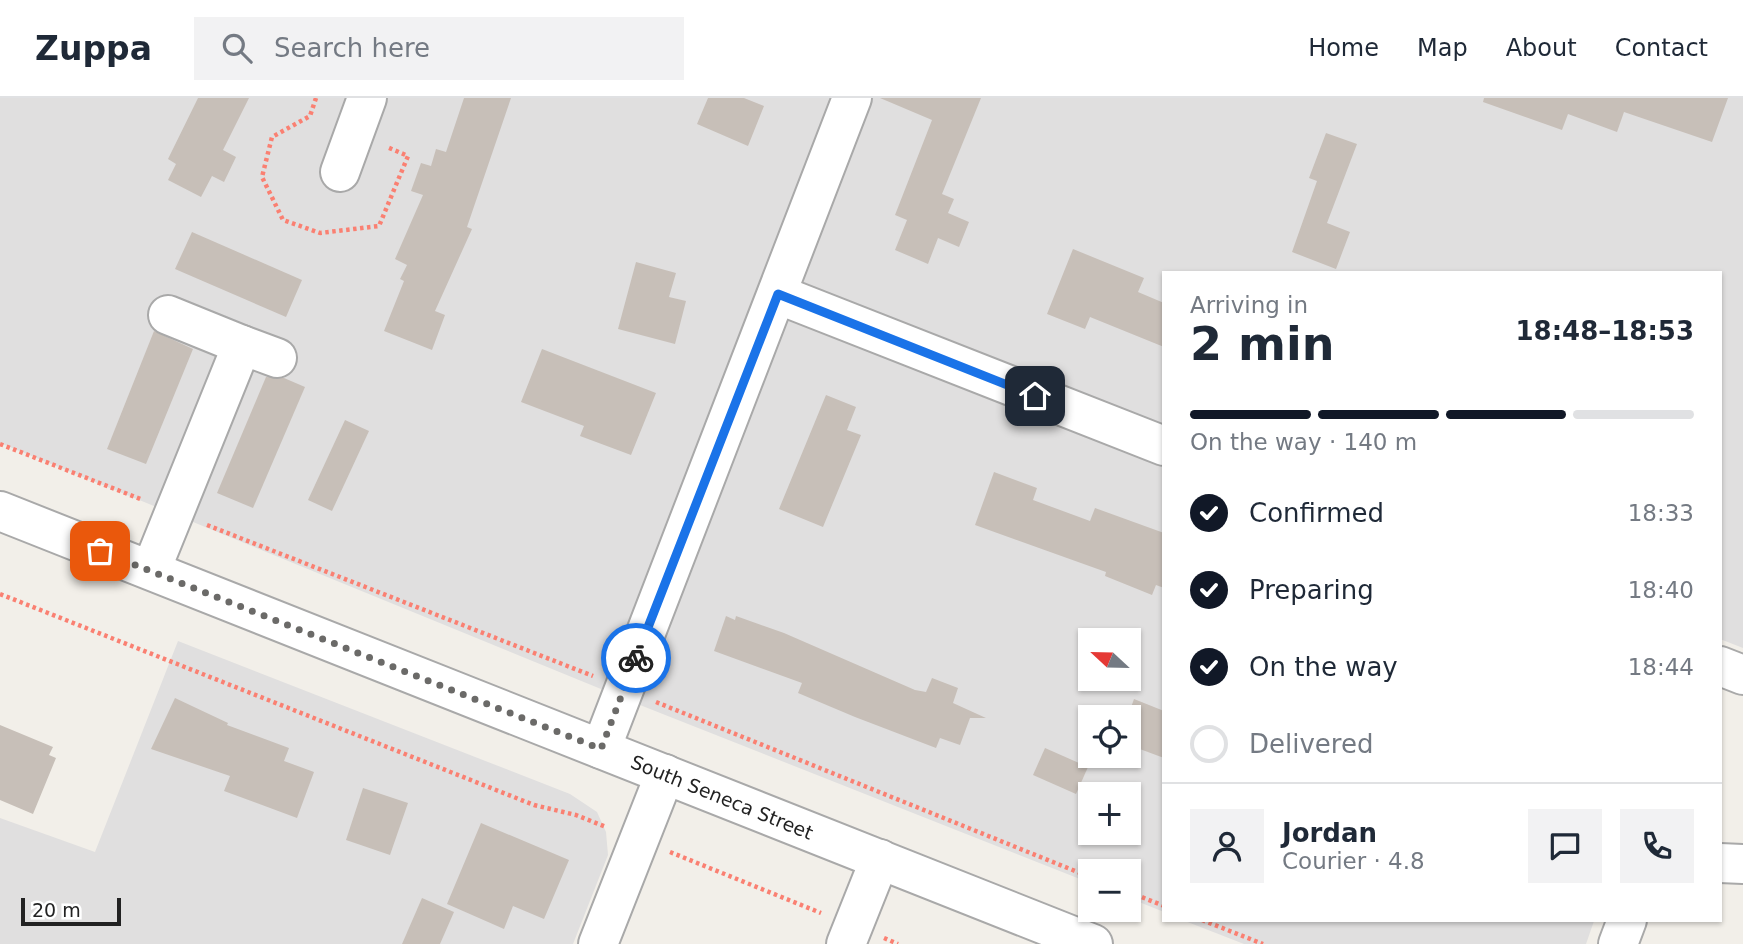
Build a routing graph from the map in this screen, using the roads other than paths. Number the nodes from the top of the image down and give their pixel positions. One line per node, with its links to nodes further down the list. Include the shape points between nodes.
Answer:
1 (367, 98): 3 (street)
2 (852, 98): 4 (street)
3 (340, 172)
4 (778, 294): 8 (street); 11 (street)
5 (167, 315): 6 (street)
6 (242, 345): 7 (street); 10 (street)
7 (277, 358)
8 (1162, 445)
9 (0, 511): 10 (street, South Seneca Street)
10 (151, 570): 11 (street, South Seneca Street)
11 (601, 749): 12 (street, South Seneca Street)
12 (665, 774): 13 (street, South Seneca Street); 19 (street)
13 (880, 859): 17 (street); 18 (street, South Seneca Street)
14 (1722, 863): 15 (street)
15 (1743, 864)
16 (1626, 922): 21 (street)
17 (849, 935)
18 (1046, 935): 20 (street, South Seneca Street)
19 (598, 944)
20 (1093, 944)
21 (1618, 944)

